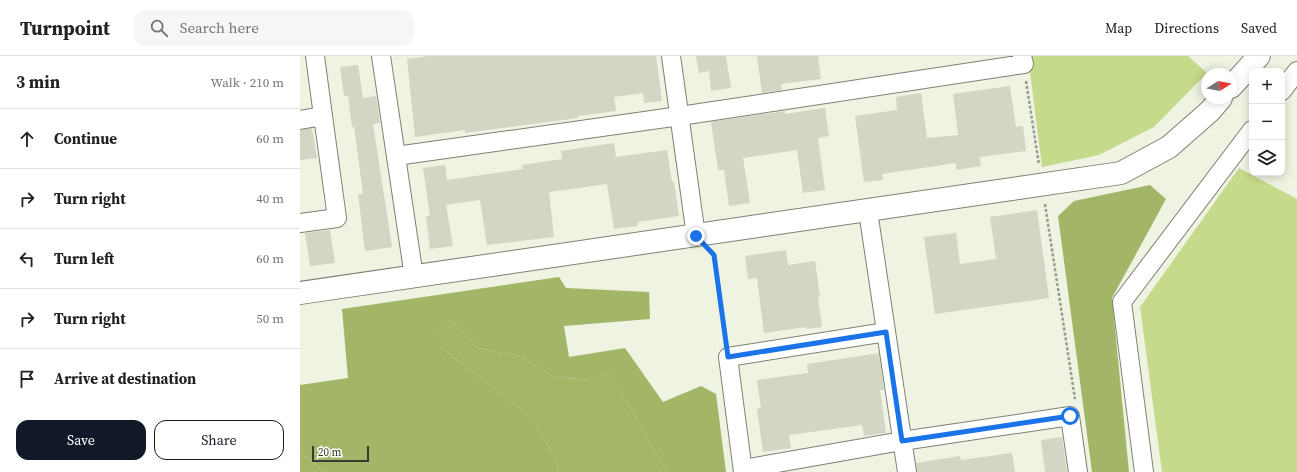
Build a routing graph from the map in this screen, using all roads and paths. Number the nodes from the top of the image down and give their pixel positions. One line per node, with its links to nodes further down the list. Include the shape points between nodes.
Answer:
1 (315, 56): 10 (street)
2 (381, 56): 14 (street)
3 (671, 56): 11 (street)
4 (1259, 56): 7 (street)
5 (1023, 60): 11 (street); 15 (path)
6 (1297, 71): 8 (street)
7 (1237, 80)
8 (1285, 87)
9 (1215, 104): 15 (street, via 1169,147 1121,172)
10 (323, 116): 12 (street); 17 (street, via 337,218)
11 (680, 116): 14 (street); 18 (street)
12 (300, 120)
13 (1249, 134): 28 (street, via 1122,302)
14 (396, 156): 19 (street)
15 (1042, 185): 16 (street); 23 (path, via 1075,403)
16 (868, 211): 18 (street); 21 (street)
17 (300, 223)
18 (696, 236): 19 (street); 22 (path, via 714,255)
19 (414, 277): 20 (street)
20 (300, 294)
21 (886, 332): 22 (street); 24 (street)
22 (728, 357): 25 (street)
23 (1070, 416): 24 (street); 27 (street)
24 (902, 441): 25 (street); 26 (street)
25 (743, 471)
26 (907, 472)
27 (1078, 472)
28 (1144, 472)

